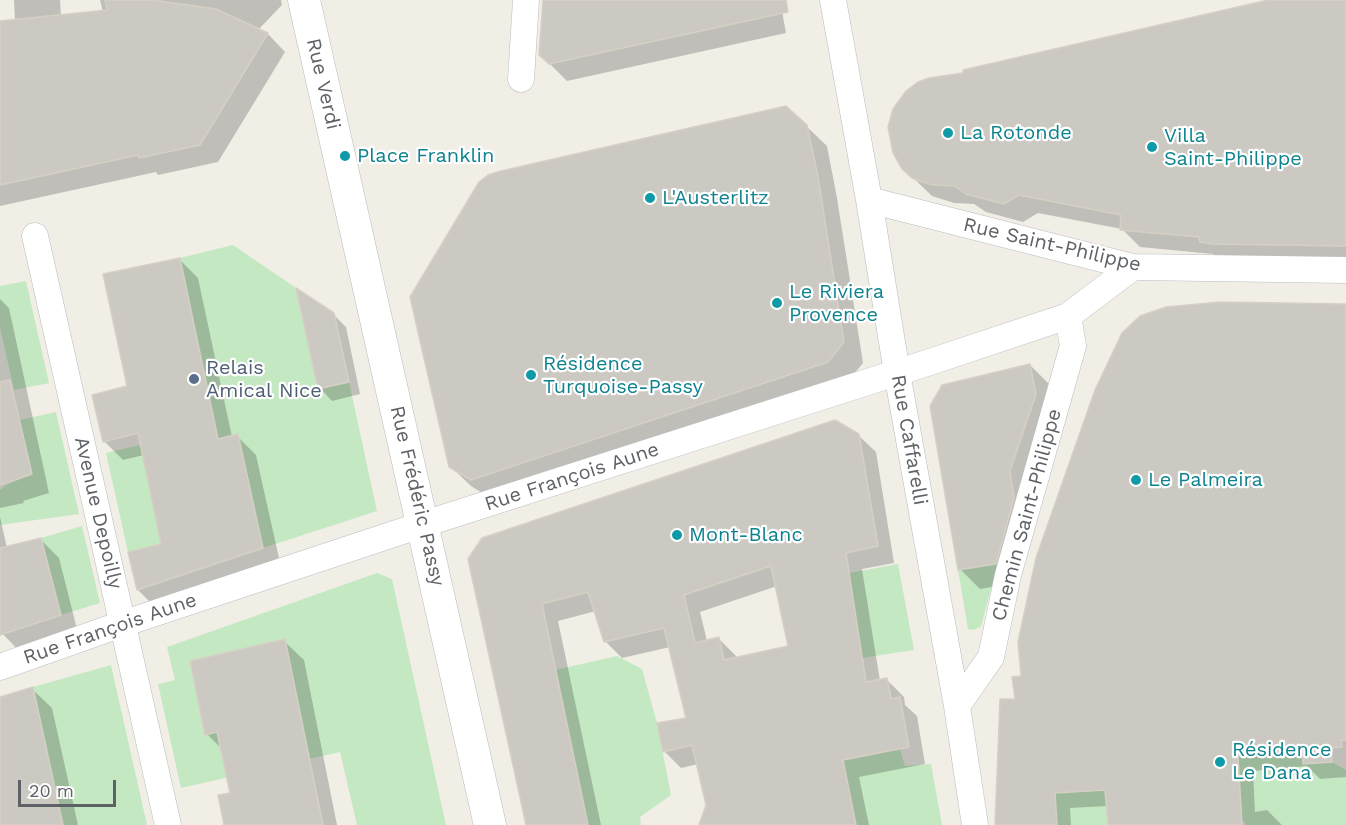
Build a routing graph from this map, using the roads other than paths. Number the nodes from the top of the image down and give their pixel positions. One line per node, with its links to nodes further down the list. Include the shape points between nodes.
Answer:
1 (304, 0): 5 (street, Rue Verdi)
2 (526, 0): 4 (street)
3 (833, 0): 6 (street, Rue Caffarelli)
4 (521, 79)
5 (343, 167): 12 (street, Rue Frédéric Passy)
6 (869, 200): 8 (street, Rue Saint-Philippe); 11 (street, Rue Caffarelli)
7 (35, 236): 13 (street, Avenue Depoilly)
8 (1133, 267): 9 (street, Rue Saint-Philippe); 10 (street, Rue François Aune)
9 (1346, 270)
10 (1068, 316): 11 (street, Rue François Aune); 15 (street, Chemin Saint-Philippe, via 1073,346 1008,574 991,657)
11 (897, 373): 12 (street, Rue François Aune); 15 (street, Rue Caffarelli)
12 (424, 524): 13 (street, Rue François Aune); 17 (street, Rue Frédéric Passy)
13 (122, 624): 14 (street, Rue François Aune); 16 (street, Avenue Depoilly)
14 (0, 668)
15 (957, 706): 18 (street, Rue Caffarelli)
16 (168, 825)
17 (490, 825)
18 (975, 825)

